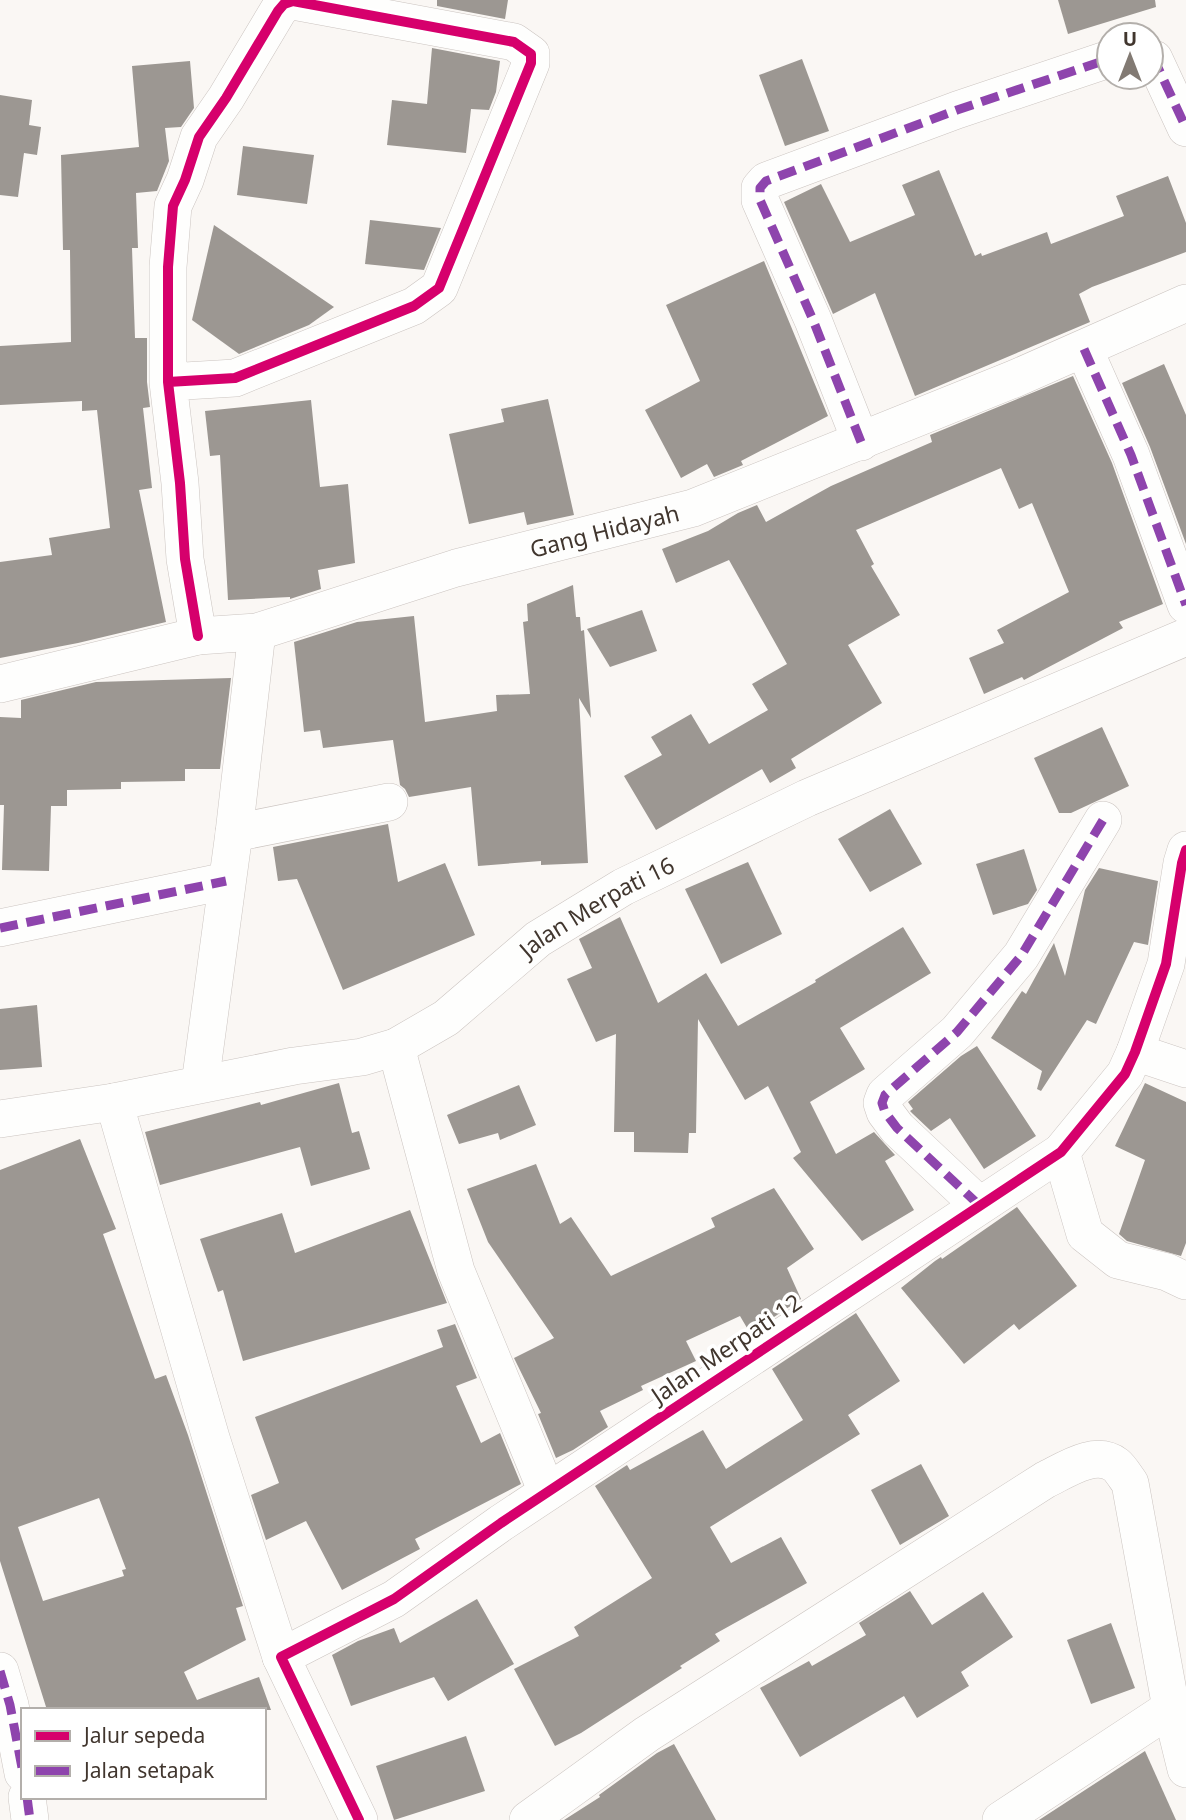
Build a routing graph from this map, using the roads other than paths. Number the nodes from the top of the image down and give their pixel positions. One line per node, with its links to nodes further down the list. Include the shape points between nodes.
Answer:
1 (1095, 64): 7 (street, via 957,110 766,181 760,188 760,200)
2 (1165, 83): 3 (street)
3 (1186, 128)
4 (1186, 303): 5 (street, Gang Hidayah)
5 (1084, 349): 7 (street, Gang Hidayah); 8 (street, via 1131,455)
6 (168, 382): 6 (street, via 235,378 414,306 439,288 531,54 514,42 306,2 284,4 199,137 173,206); 10 (street, via 185,559)
7 (861, 442): 9 (street, Gang Hidayah, via 693,509 456,568)
8 (1186, 606)
9 (257, 632): 10 (street, Gang Hidayah); 15 (street)
10 (198, 636): 12 (street, Gang Hidayah)
11 (1186, 637): 19 (street, Jalan Merpati 16, via 807,798 623,887 538,939 446,1018)
12 (0, 684)
13 (389, 802): 15 (street)
14 (1102, 820): 26 (street, via 1021,956 957,1032 885,1095 882,1103 897,1128)
15 (234, 833): 17 (street)
16 (1186, 850): 20 (street, Jalan Merpati 12, via 1166,964)
17 (226, 881): 18 (street); 22 (street)
18 (0, 928)
19 (396, 1047): 22 (street, Jalan Merpati 16, via 362,1057); 28 (street, via 456,1271)
20 (1135, 1052): 21 (street); 25 (street, Jalan Merpati 12, via 1125,1074)
21 (1186, 1069)
22 (200, 1084): 23 (street, Jalan Merpati 16)
23 (114, 1101): 24 (street, Jalan Merpati 16); 29 (street, via 211,1438)
24 (0, 1119)
25 (1061, 1152): 26 (street, Jalan Merpati 12); 27 (street, via 1086,1234 1118,1260)
26 (979, 1205): 28 (street, Jalan Merpati 12)
27 (1186, 1281)
28 (547, 1492): 29 (street, Jalan Merpati 12, via 394,1599)
29 (281, 1657): 36 (street)
30 (0, 1671): 32 (street)
31 (1171, 1708): 33 (street); 37 (street, via 1130,1483 1116,1465 1101,1459 1082,1462 1033,1488 647,1734); 38 (street)
32 (21, 1763)
33 (1186, 1769)
34 (27, 1799): 35 (street)
35 (30, 1820)
36 (359, 1820)
37 (528, 1820)
38 (1001, 1820)

